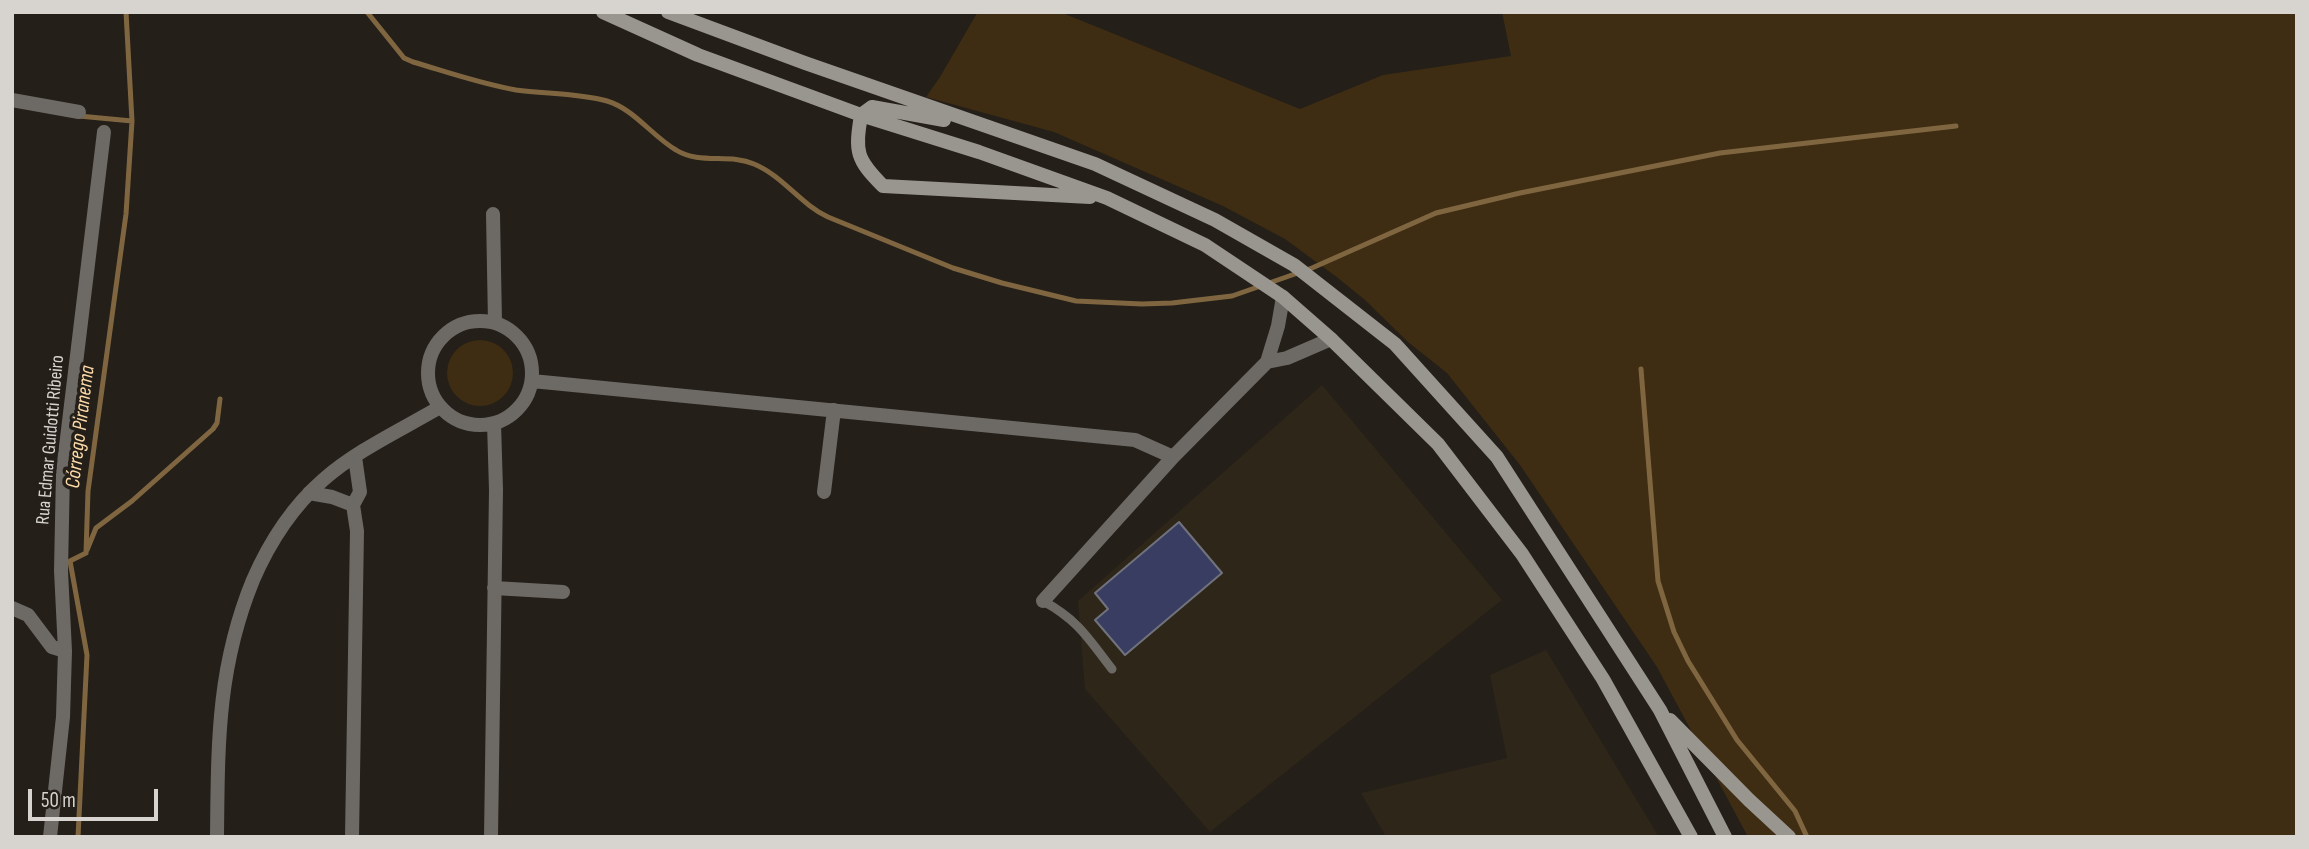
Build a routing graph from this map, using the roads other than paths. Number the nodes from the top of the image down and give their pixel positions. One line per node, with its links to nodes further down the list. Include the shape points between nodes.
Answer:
1 (603, 12): 5 (main road, via 698,55)
2 (668, 12): 6 (main road)
3 (12, 100): 4 (street)
4 (79, 112)
5 (861, 115): 6 (main road, via 872,107); 8 (main road); 8 (main road, via 856,147 867,171 883,186)
6 (987, 127): 29 (main road, via 1095,164 1215,220 1294,265 1395,344 1497,457)
7 (104, 132): 27 (street, Rua Edmar Guidotti Ribeiro, via 64,471 61,571)
8 (1107, 198): 10 (main road, via 1205,245)
9 (493, 214): 11 (street)
10 (1283, 297): 12 (main road); 13 (street)
11 (495, 323): 14 (street, via 509,329 528,351); 15 (street, via 466,322 441,338 428,365 428,380)
12 (1331, 339): 13 (street); 34 (main road, via 1438,444 1522,554 1603,679)
13 (1267, 362): 19 (street)
14 (532, 381): 16 (street); 17 (street, via 519,407)
15 (440, 407): 17 (street, via 465,423); 18 (street)
16 (834, 410): 19 (street, via 1135,440); 20 (street)
17 (494, 423): 23 (street)
18 (355, 457): 21 (street); 22 (street, via 360,492)
19 (1173, 457): 25 (street)
20 (824, 492)
21 (309, 493): 22 (street); 31 (street, via 265,552 233,638 220,712)
22 (353, 505): 32 (street, via 358,531)
23 (494, 588): 24 (street); 33 (street)
24 (563, 592)
25 (1043, 601): 28 (lane, via 1077,624)
26 (13, 612): 27 (street, via 28,615 52,647)
27 (65, 651): 30 (street, Rua Edmar Guidotti Ribeiro)
28 (1112, 669)
29 (1660, 710): 35 (main road); 36 (main road)
30 (50, 837)
31 (217, 837)
32 (352, 837)
33 (491, 837)
34 (1691, 837)
35 (1725, 837)
36 (1789, 837)

